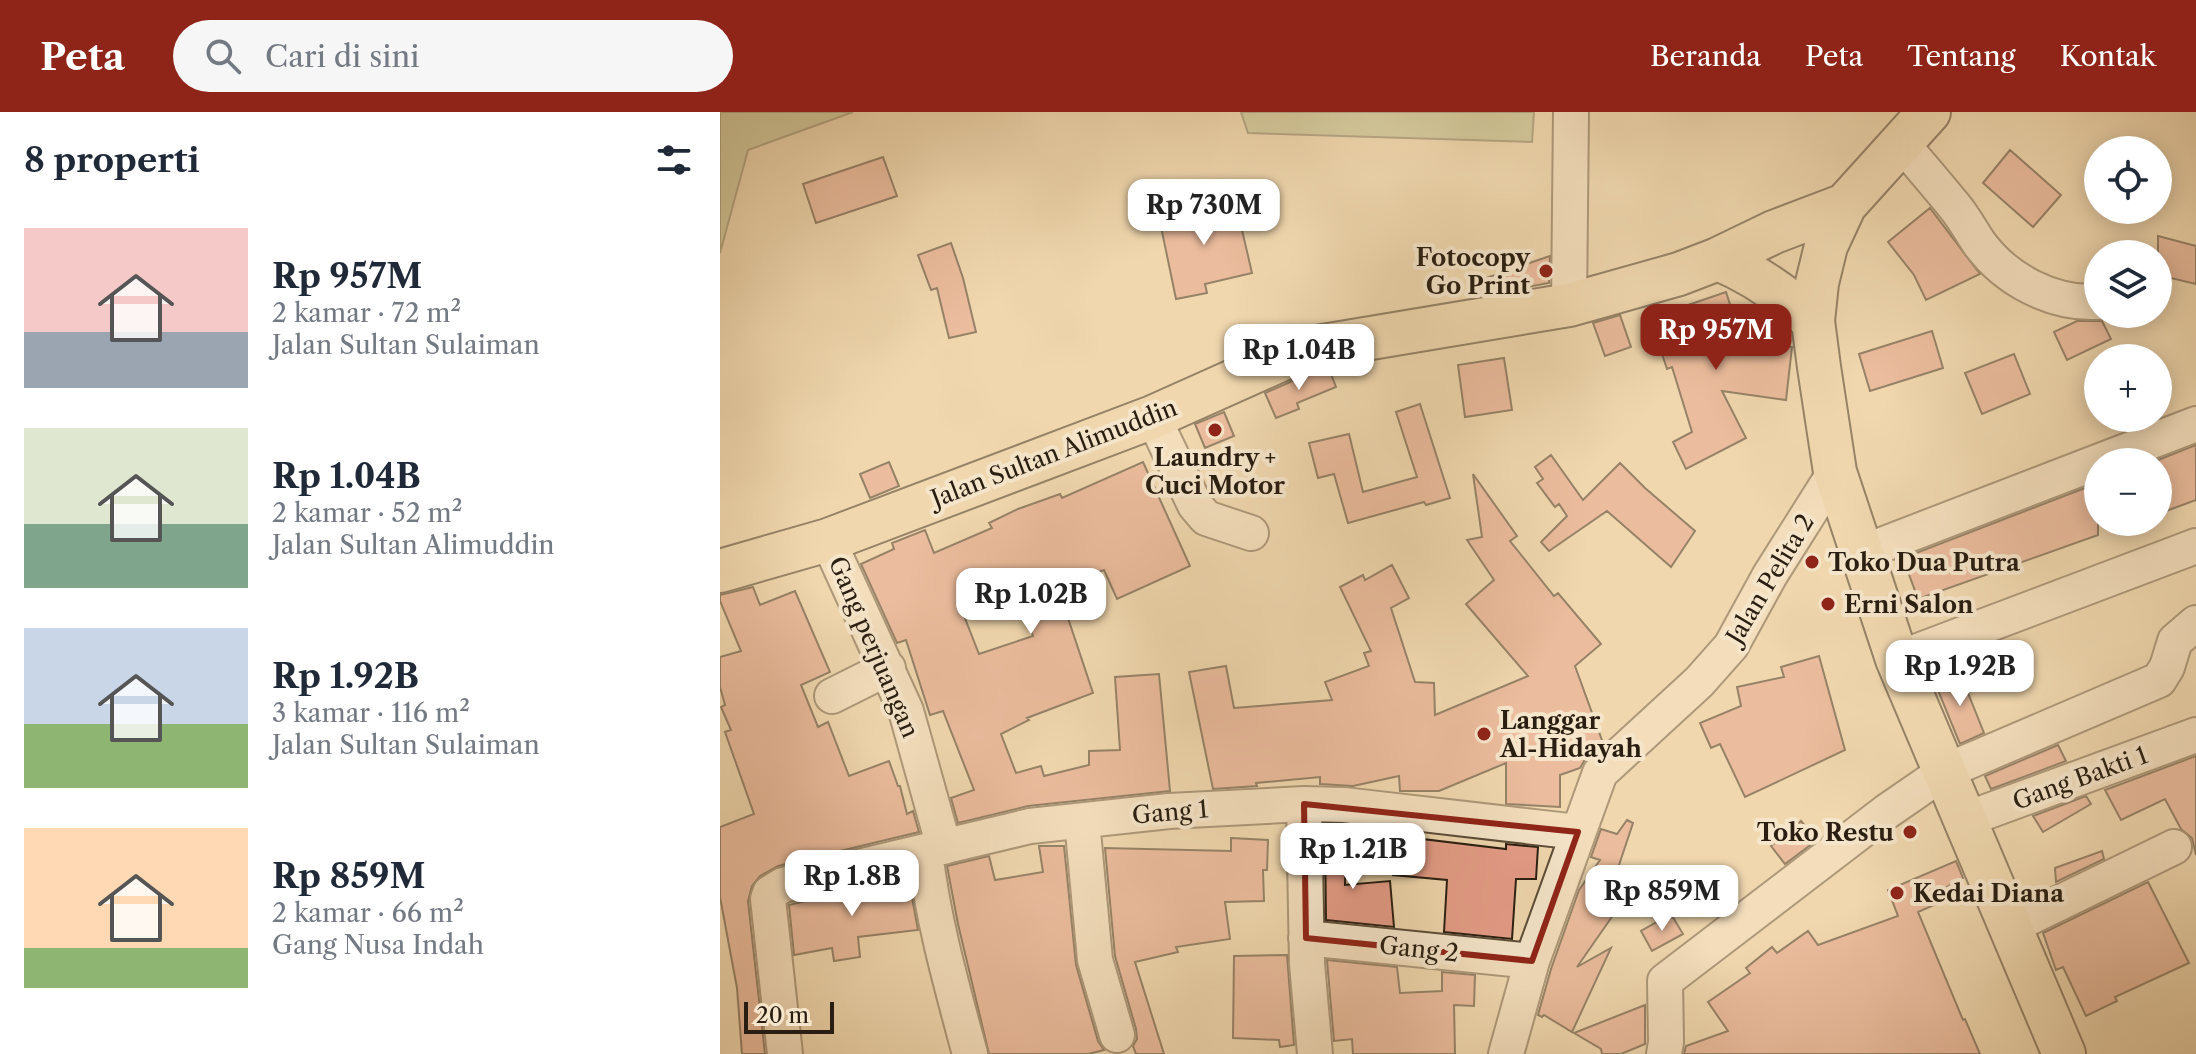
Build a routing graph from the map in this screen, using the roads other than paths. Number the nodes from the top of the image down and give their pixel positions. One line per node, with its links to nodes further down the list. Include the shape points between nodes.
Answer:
1 (1571, 112): 7 (street)
2 (1929, 112): 3 (main road)
3 (1902, 144): 4 (main road); 6 (street, via 2003,269 2036,290)
4 (1845, 205): 5 (main road, Jalan Sultan Alimuddin); 8 (main road, via 1826,246)
5 (1718, 259): 7 (main road, Jalan Sultan Alimuddin); 8 (main road, via 1769,285)
6 (2084, 302)
7 (1569, 305): 9 (main road, Jalan Sultan Alimuddin, via 1305,349)
8 (1813, 321): 11 (main road)
9 (1153, 417): 12 (street, via 1195,505 1206,518); 13 (main road, Jalan Sultan Alimuddin)
10 (2196, 424): 15 (street)
11 (1835, 472): 15 (main road); 26 (street, Jalan Pelita 2, via 1731,646 1600,773)
12 (1251, 533)
13 (828, 540): 16 (main road, Jalan Sultan Alimuddin); 19 (street, Gang perjuangan)
14 (2196, 546): 18 (street)
15 (1861, 553): 18 (main road)
16 (720, 571)
17 (2196, 623): 22 (street, via 2175,641 2159,680)
18 (1897, 659): 22 (main road)
19 (888, 668): 20 (street); 28 (street, Gang perjuangan, via 915,740)
20 (832, 696)
21 (2196, 735): 24 (street, Gang Bakti 1)
22 (1944, 772): 24 (main road); 37 (street, via 1665,981)
23 (1304, 804): 25 (street, Gang 1); 26 (street, Gang 1); 30 (street)
24 (1964, 820): 29 (main road)
25 (1082, 821): 28 (street, Gang 1, via 1030,826); 32 (street, via 1095,960)
26 (1578, 832): 31 (street, Jalan Pelita 2)
27 (2174, 847): 29 (street)
28 (934, 849): 33 (street, Gang 1, via 783,885 770,893); 34 (street, Gang perjuangan, via 931,899)
29 (2010, 927): 38 (main road)
30 (1306, 938): 31 (street, Gang 2); 35 (street)
31 (1532, 961): 36 (street, Jalan Pelita 2)
32 (1117, 1035)
33 (785, 1054)
34 (970, 1054)
35 (1315, 1054)
36 (1506, 1054)
37 (1664, 1054)
38 (2064, 1054)

